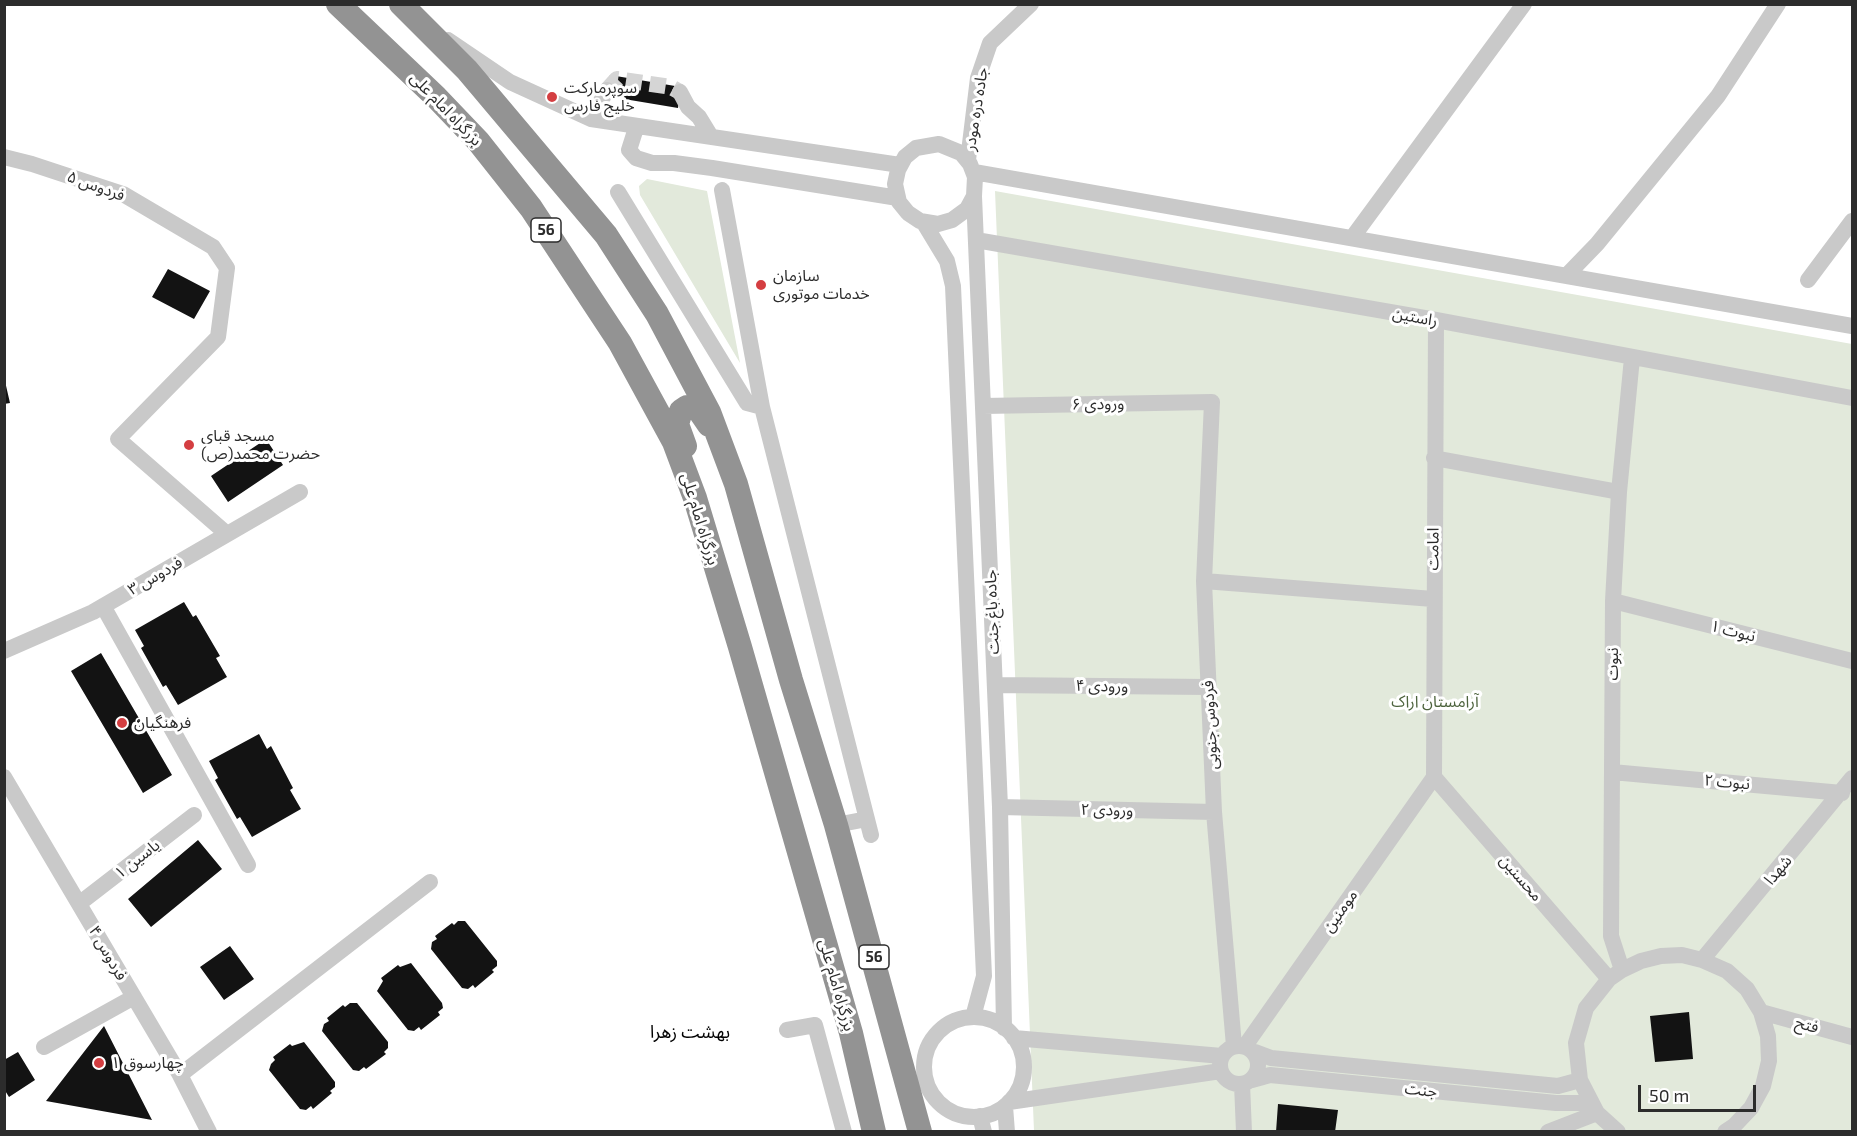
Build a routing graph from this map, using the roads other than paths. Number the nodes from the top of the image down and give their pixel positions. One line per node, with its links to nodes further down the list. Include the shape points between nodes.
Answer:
1 (338, 4): 35 (highway, بزرگراه امام علی / 56, via 471,134 531,208 643,384 674,442)
2 (1031, 4): 13 (street, جاده دره مودر, via 990,43 978,78)
3 (1524, 4): 20 (street)
4 (1778, 4): 22 (street, via 1718,96)
5 (407, 10): 8 (street, via 510,82); 32 (highway, 56, via 485,91 579,202 631,271 694,381)
6 (608, 90): 8 (street)
7 (680, 92): 10 (street)
8 (591, 119): 9 (street)
9 (636, 128): 10 (street); 17 (street, via 629,150 636,158 652,163 712,168)
10 (710, 135): 12 (street)
11 (4, 158): 36 (street, فردوس ۵, via 123,194 213,247 227,268 218,337 118,439)
12 (900, 165): 13 (street, via 916,148 934,144 953,148); 17 (street, via 895,183)
13 (971, 166): 16 (street); 20 (street)
14 (722, 190): 30 (street)
15 (618, 192): 30 (street, via 747,404)
16 (974, 196): 19 (street, via 967,209 952,220); 21 (street, جاده باغ جنت)
17 (897, 198): 19 (street, via 908,213)
18 (1852, 221): 23 (street)
19 (924, 223): 37 (street, جاده باغ جنت, via 947,261 953,286)
20 (1352, 238): 22 (street)
21 (976, 240): 24 (street, راستین); 29 (street, جاده باغ جنت)
22 (1568, 275): 25 (street)
23 (1808, 280)
24 (1436, 320): 26 (street, راستین); 31 (street, امامت)
25 (1852, 326)
26 (1632, 358): 27 (street, راستین); 34 (street, نبوت)
27 (1852, 398)
28 (1212, 402): 29 (street, ورودی ۶); 39 (street, فردوس جنوبی)
29 (983, 406): 38 (street, جاده باغ جنت)
30 (762, 407): 55 (street)
31 (1434, 458): 34 (street); 40 (street, امامت)
32 (736, 484): 35 (highway, via 703,414 687,407 681,411 677,424 690,462); 56 (highway, 56)
33 (300, 492): 36 (street, فردوس ۳)
34 (1619, 492): 41 (street, نبوت)
35 (694, 498): 80 (highway, بزرگراه امام علی / 56, via 851,1033)
36 (228, 534): 42 (street, فردوس ۳)
37 (967, 561): 38 (street); 65 (street, جاده باغ جنت, via 984,976)
38 (990, 561): 45 (street, جاده باغ جنت)
39 (1204, 581): 40 (street); 46 (street, فردوس جنوبی)
40 (1433, 599): 49 (street, امامت)
41 (1613, 601): 44 (street, نبوت ۱); 47 (street, نبوت)
42 (103, 606): 43 (street, فردوس ۳); 58 (street)
43 (4, 651)
44 (1852, 661)
45 (995, 685): 46 (street, ورودی ۴); 52 (street, جاده باغ جنت)
46 (1208, 687): 53 (street, فردوس جنوبی)
47 (1612, 772): 51 (street, نبوت ۲); 62 (street, نبوت, via 1611,936)
48 (4, 777): 60 (street, فردوس ۴)
49 (1434, 777): 62 (street, محسنین); 70 (street, مومنین)
50 (1852, 778): 51 (street, شهدا)
51 (1842, 793): 61 (street, شهدا)
52 (1000, 807): 53 (street, ورودی ۲); 67 (street, جاده باغ جنت)
53 (1214, 813): 70 (street, فردوس جنوبی)
54 (194, 815): 60 (street, یاسین ۱)
55 (867, 819): 56 (street); 57 (street)
56 (836, 825): 81 (highway, 56)
57 (871, 836)
58 (248, 866)
59 (430, 882): 71 (street)
60 (80, 903): 63 (street, فردوس ۴)
61 (1702, 960): 62 (street, via 1682,955 1661,956); 64 (street, via 1727,971 1747,989)
62 (1615, 974): 72 (street, via 1586,1008 1576,1044)
63 (134, 997): 69 (street); 71 (street, فردوس ۴)
64 (1761, 1012): 68 (street, فتح); 77 (street, via 1768,1036 1763,1086)
65 (973, 1017): 67 (street, via 992,1021); 76 (street, via 939,1032 928,1048 924,1071 931,1093 944,1107)
66 (787, 1030): 79 (street, via 816,1025)
67 (1009, 1033): 70 (street); 74 (street, via 1022,1055 1023,1073 1020,1087)
68 (1852, 1037)
69 (44, 1047)
70 (1235, 1054): 72 (street, via 1558,1086); 73 (street, via 1229,1081); 73 (street, فردوس جنوبی, via 1259,1066); 74 (street)
71 (180, 1075): 78 (street, فردوس ۴)
72 (1580, 1080): 75 (street)
73 (1247, 1082): 75 (street, جنت, via 1270,1075); 83 (street, فردوس جنوبی)
74 (1007, 1104): 76 (street); 82 (street)
75 (1593, 1108): 84 (street); 85 (street)
76 (982, 1124)
77 (1732, 1130)
78 (209, 1131)
79 (844, 1131)
80 (874, 1131)
81 (921, 1131)
82 (1007, 1131)
83 (1244, 1131)
84 (1548, 1131)
85 (1618, 1131)

